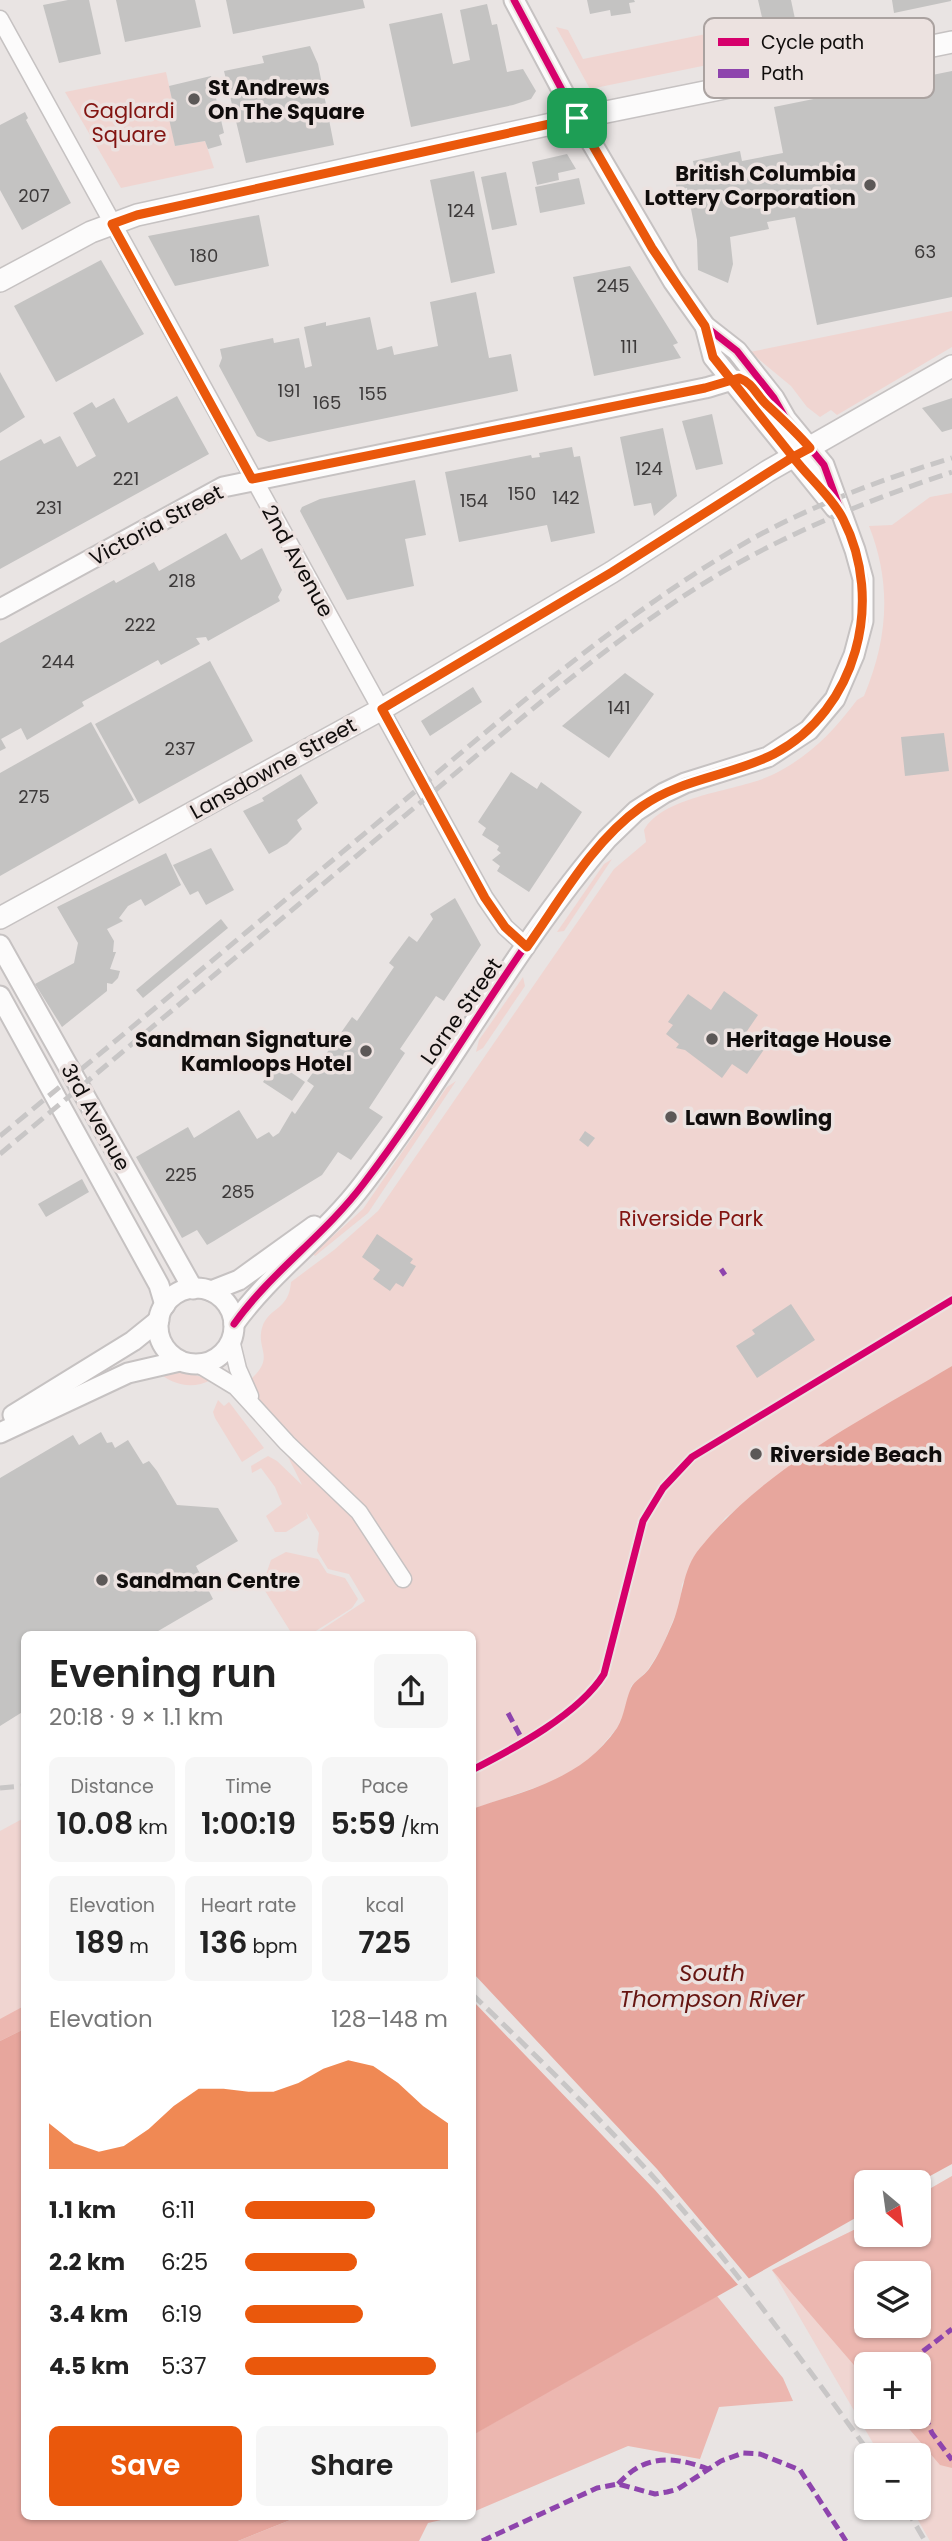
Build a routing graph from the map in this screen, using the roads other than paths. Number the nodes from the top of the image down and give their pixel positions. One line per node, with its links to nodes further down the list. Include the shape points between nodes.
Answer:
1 (514, 0): 6 (street)
2 (0, 19): 7 (street, 2nd Avenue)
3 (952, 42): 4 (main road)
4 (934, 46)
5 (704, 92): 6 (main road)
6 (577, 118): 7 (main road); 9 (street, via 652,248)
7 (112, 224): 8 (main road); 14 (street, 2nd Avenue)
8 (0, 281)
9 (705, 326): 11 (street, via 713,357); 12 (street, via 737,351)
10 (952, 366): 13 (main road, Lansdowne Street)
11 (732, 381): 12 (street, via 749,382 766,405); 13 (street); 14 (street, Victoria Street)
12 (786, 419): 13 (street)
13 (801, 453): 16 (main road, Lansdowne Street); 19 (street, Lorne Street, via 828,472 861,570 864,610 854,655 828,709 803,735 777,752 685,783 636,811 598,848)
14 (252, 479): 15 (street, Victoria Street, via 223,487); 16 (street, 2nd Avenue)
15 (0, 609)
16 (382, 709): 17 (main road, Lansdowne Street); 19 (street, 2nd Avenue, via 491,906)
17 (0, 918)
18 (0, 945): 22 (street, 3rd Avenue)
19 (527, 947): 21 (street, Lorne Street)
20 (0, 996): 23 (street, 3rd Avenue, via 159,1285)
21 (355, 1196): 22 (street, Lorne Street, via 251,1272); 24 (street, Lorne Street, via 252,1300)
22 (202, 1290): 23 (street, via 173,1297); 24 (street, via 227,1304)
23 (162, 1312): 25 (street, via 161,1340); 27 (street, via 133,1340)
24 (233, 1332): 25 (street, via 218,1357); 26 (street, via 238,1369)
25 (189, 1362): 26 (street, via 236,1387); 28 (street, via 128,1373)
26 (254, 1404): 29 (street, via 275,1431 359,1512)
27 (0, 1423)
28 (0, 1433)
29 (403, 1578)

